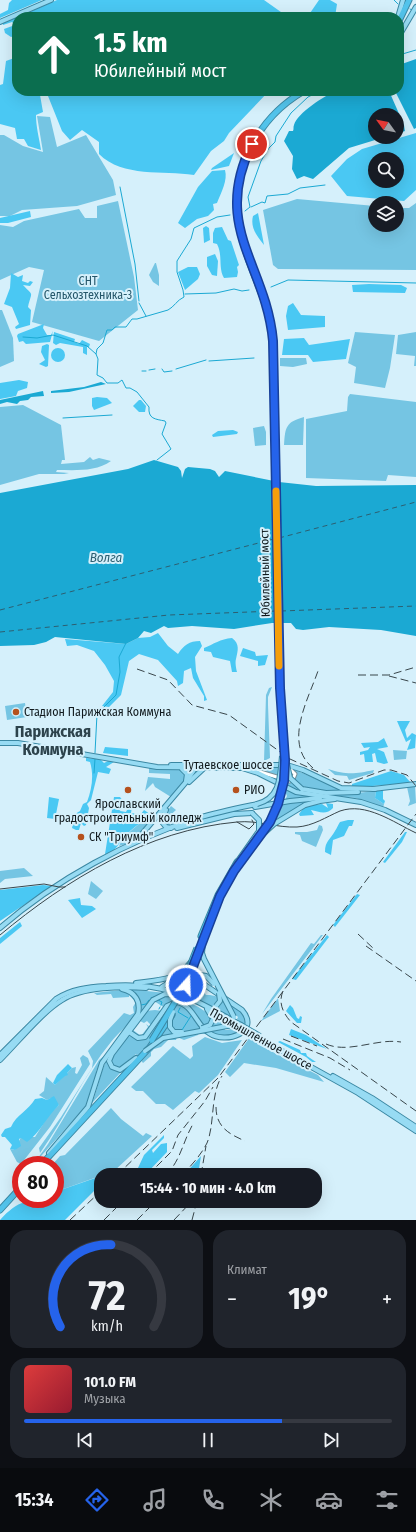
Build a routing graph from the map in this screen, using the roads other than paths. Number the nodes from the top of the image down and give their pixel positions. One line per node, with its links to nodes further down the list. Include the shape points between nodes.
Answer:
1 (51, 0): 4 (main road)
2 (406, 0): 5 (highway); 6 (highway)
3 (416, 7): 9 (main road)
4 (23, 12)
5 (400, 12)
6 (402, 12)
7 (12, 17): 8 (main road)
8 (0, 22)
9 (404, 27)
10 (291, 96): 12 (highway, via 277,107 257,131 244,156 236,186 234,210 237,233)
11 (297, 96): 12 (highway, via 279,109 259,132 246,156 238,186 237,210 242,239 265,300)
12 (270, 323): 13 (highway, Юбилейный мост, via 274,354)
13 (278, 678): 15 (highway); 16 (highway, bridge)
14 (0, 744): 17 (main road, Тутаевское шоссе, via 23,744)
15 (284, 747): 23 (main road, bridge); 36 (highway, bridge, via 284,781 276,808 267,826)
16 (282, 756): 32 (main road, bridge, via 276,791 268,800 202,817); 35 (highway, bridge, via 281,781 274,807 262,830)
17 (150, 765): 19 (main road, Тутаевское шоссе); 20 (main road, Тутаевское шоссе)
18 (280, 765): 19 (main road, Тутаевское шоссе); 23 (street, via 293,771 294,777); 26 (main road, Тутаевское шоссе, via 303,770 341,788)
19 (203, 766): 21 (main road, Тутаевское шоссе); 22 (main road, Тутаевское шоссе); 28 (main road)
20 (180, 768): 21 (main road, Тутаевское шоссе); 24 (main road, via 187,774)
21 (195, 768): 24 (main road)
22 (239, 768): 23 (street); 27 (main road, Тутаевское шоссе, via 258,773 300,794)
23 (291, 780): 26 (main road, bridge, via 302,789 334,793)
24 (186, 782): 28 (main road)
25 (416, 784): 26 (main road)
26 (375, 789)
27 (345, 799): 31 (main road, via 370,805); 32 (main road, via 308,799 273,803 217,815); 36 (main road, bridge, via 305,805 269,828)
28 (172, 801): 29 (main road)
29 (163, 812): 30 (main road); 32 (main road, via 163,825)
30 (152, 824): 33 (main road, via 150,831); 34 (main road)
31 (416, 825)
32 (174, 828): 33 (main road); 35 (main road, bridge, via 234,814 252,813 259,820 259,830)
33 (155, 835): 34 (main road)
34 (133, 844): 37 (main road, via 56,887)
35 (235, 865): 39 (highway, bridge, via 214,902)
36 (234, 871): 38 (highway)
37 (0, 928)
38 (205, 932): 44 (highway, bridge); 48 (main road, bridge, via 203,957)
39 (197, 948): 41 (main road, bridge, via 190,962 174,976); 52 (highway, bridge, via 172,1009)
40 (180, 976): 42 (main road, via 167,985); 44 (main road, via 175,985); 49 (main road, via 190,974 240,1009 247,1021 243,1032 232,1037 213,1036 187,1007 176,1002 166,1008 146,1036 140,1038)
41 (125, 984): 42 (main road, Промышленное шоссе); 51 (main road, Промышленное шоссе, via 88,987 59,997)
42 (156, 986): 44 (main road, Промышленное шоссе)
43 (118, 988): 44 (main road, Промышленное шоссе, via 153,988); 49 (main road, via 131,992 139,1002 138,1014); 53 (main road, Промышленное шоссе, via 85,991 63,999)
44 (181, 995): 45 (main road, Промышленное шоссе); 45 (main road, bridge, via 194,977 205,976 211,980 220,994 220,1002 211,1007); 46 (main road, Промышленное шоссе); 47 (highway, bridge); 49 (main road, via 165,994 155,998)
45 (204, 1005): 48 (main road, Промышленное шоссе)
46 (207, 1010): 47 (main road, bridge, via 213,1019 212,1024 176,1032 169,1025); 48 (main road, Промышленное шоссе)
47 (174, 1012): 50 (highway, bridge)
48 (240, 1026): 50 (main road, bridge, via 227,1026 163,1038); 54 (main road, Промышленное шоссе, bridge)
49 (128, 1032): 52 (main road, via 111,1055 110,1065 115,1069 122,1069); 57 (main road, via 101,1066 90,1105)
50 (145, 1051): 52 (highway)
51 (0, 1055)
52 (137, 1059): 57 (highway); 59 (highway)
53 (0, 1060)
54 (409, 1124): 55 (main road, Промышленное шоссе); 56 (main road, Промышленное шоссе)
55 (416, 1127)
56 (416, 1130)
57 (49, 1153): 58 (highway)
58 (46, 1156)
59 (49, 1156)
60 (12, 1193): 62 (highway)
61 (12, 1197): 63 (highway)
62 (0, 1206)
63 (0, 1210)

